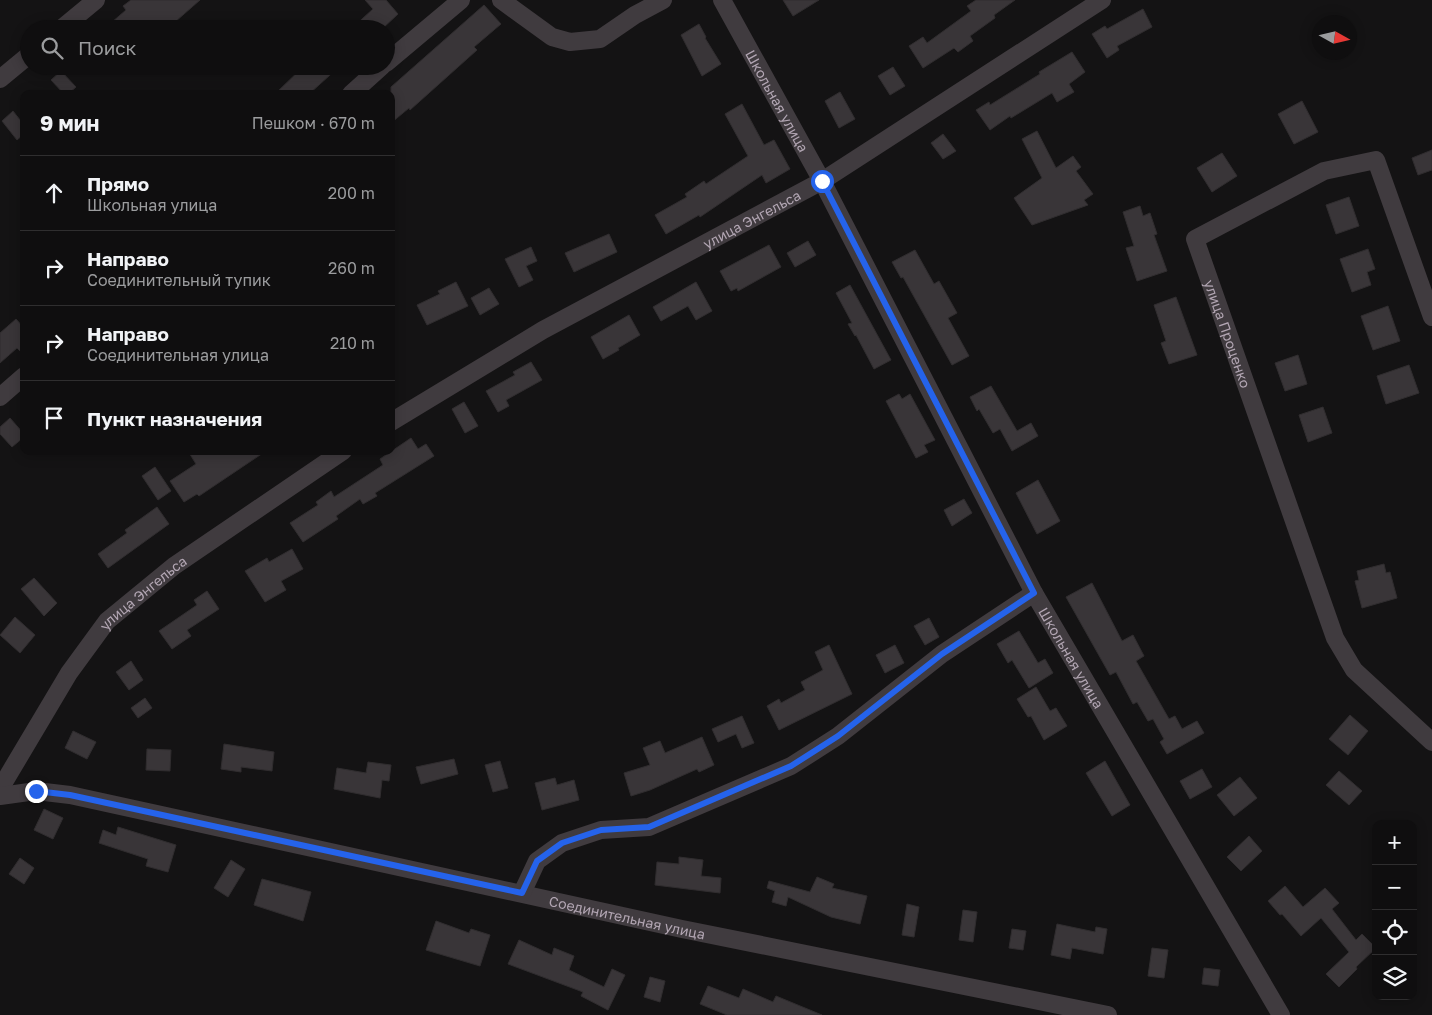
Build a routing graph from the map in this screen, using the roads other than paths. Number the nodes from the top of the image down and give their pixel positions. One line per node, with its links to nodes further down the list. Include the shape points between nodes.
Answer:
1 (96, 0): 7 (street)
2 (461, 0): 8 (street)
3 (501, 0): 4 (street, via 552,37 570,42 600,39 635,14)
4 (663, 0)
5 (722, 0): 13 (street, Школьная улица)
6 (1102, 0): 13 (street, улица Энгельса)
7 (72, 20)
8 (395, 55)
9 (20, 63): 11 (street)
10 (372, 75): 12 (street)
11 (0, 79)
12 (355, 90)
13 (822, 181): 17 (street, улица Энгельса, via 543,330); 19 (street, Школьная улица)
14 (1432, 317): 20 (street, улица Проценко, via 1376,160 1324,172 1195,240 1335,638 1354,670)
15 (20, 380): 16 (street)
16 (0, 397)
17 (395, 420)
18 (337, 455): 21 (street, улица Энгельса, via 174,566 107,621 69,673)
19 (1034, 593): 23 (street, via 942,654 838,736 791,766 649,827 601,830 562,843 537,861); 25 (street, Школьная улица)
20 (1432, 742)
21 (0, 789)
22 (0, 796): 23 (street, Соединительная улица, via 36,791 70,795)
23 (522, 893): 24 (street, Соединительная улица, via 682,929)
24 (1108, 1015)
25 (1281, 1015)

